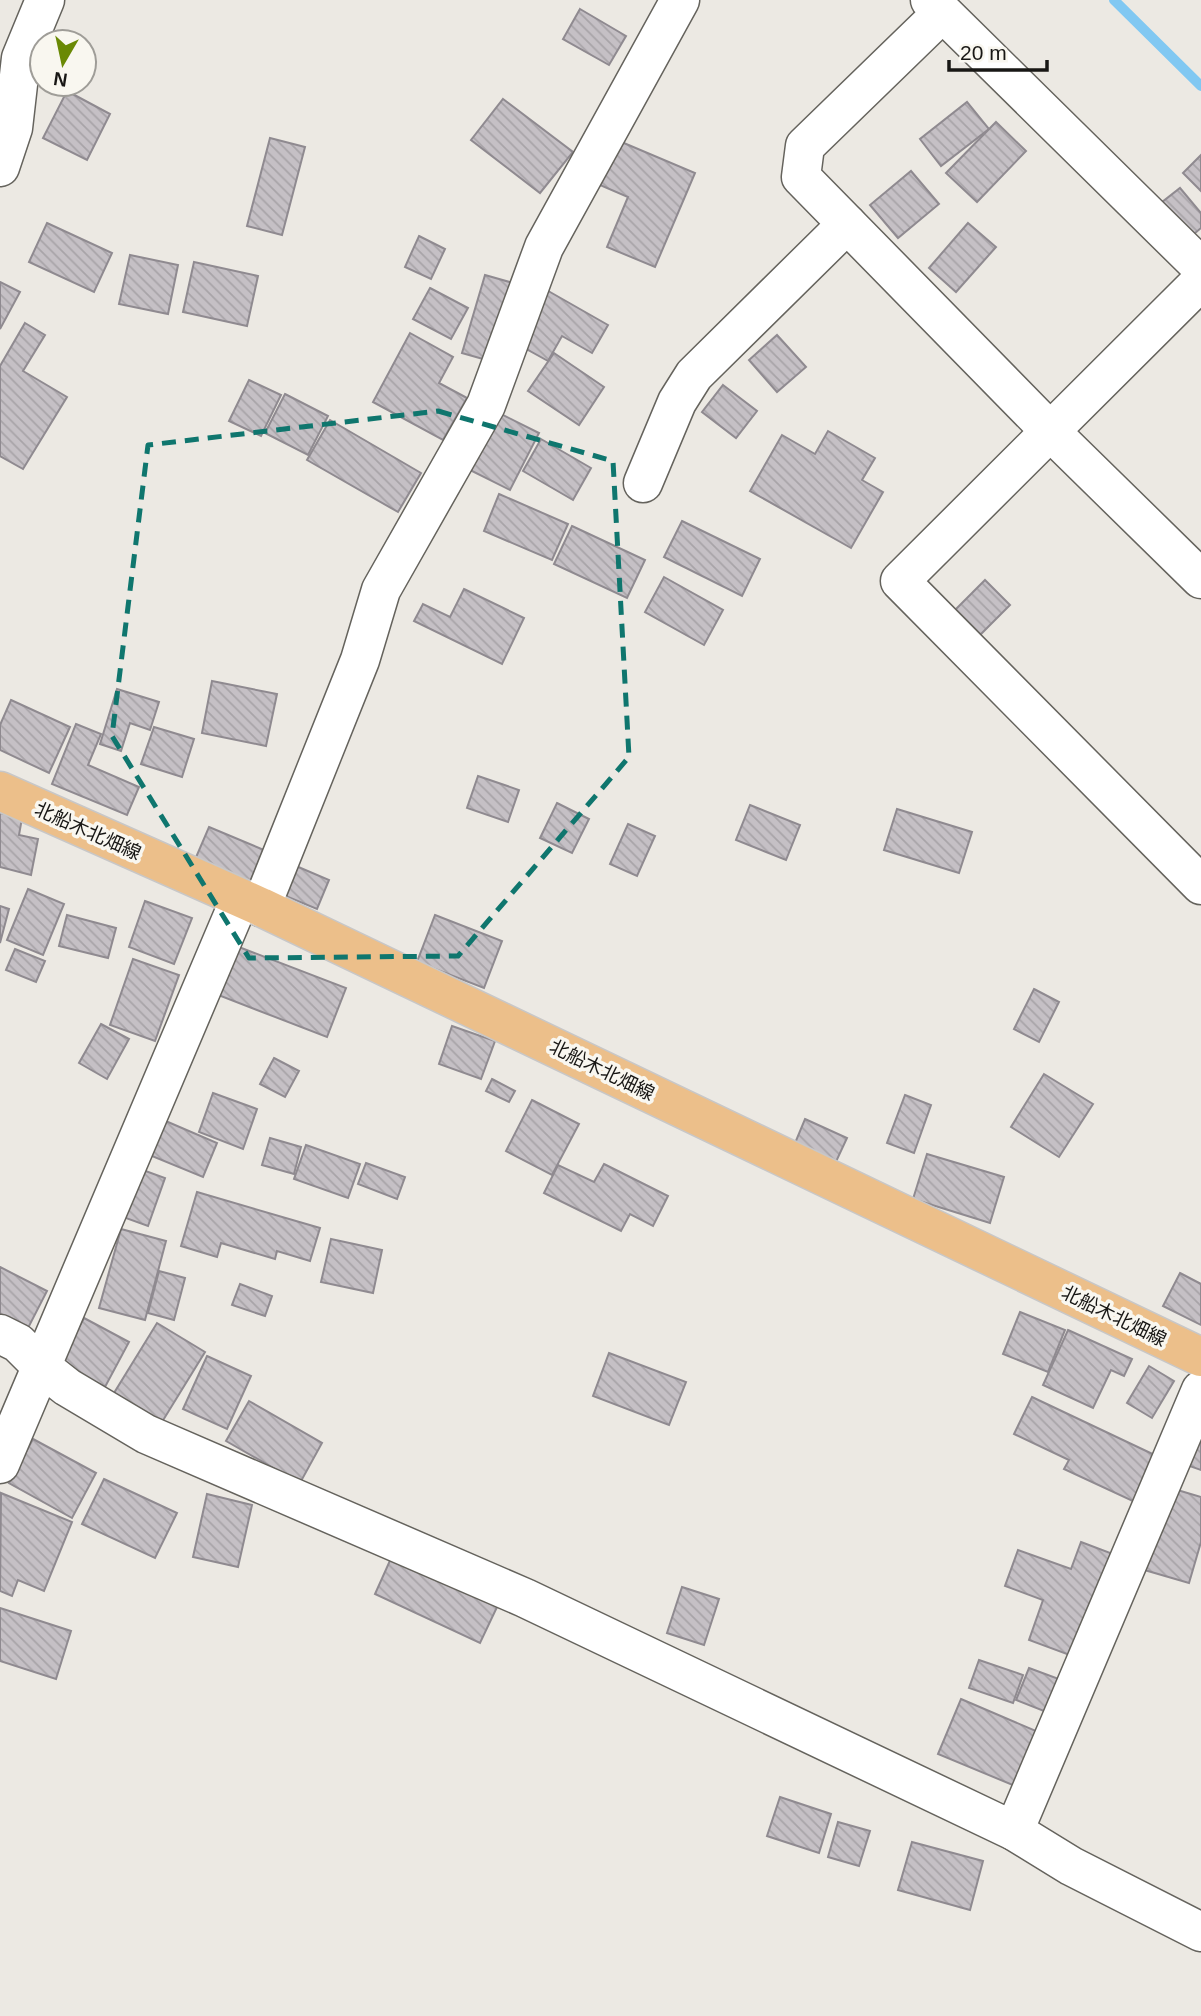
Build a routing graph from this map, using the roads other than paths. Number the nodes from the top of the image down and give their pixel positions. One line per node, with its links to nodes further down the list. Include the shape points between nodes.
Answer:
1 (45, 0): 4 (street, via 21,58 13,128)
2 (680, 0): 13 (street, via 544,247 486,405 381,590 360,660)
3 (936, 6): 5 (street, via 805,146 801,177); 6 (street)
4 (0, 167)
5 (847, 224): 8 (street); 9 (street, via 694,375 677,402)
6 (1201, 267)
7 (1201, 281): 8 (street)
8 (1050, 431): 10 (street); 12 (street, via 900,581)
9 (643, 483)
10 (1201, 579)
11 (0, 791): 13 (main road, 北船木北畑線)
12 (1201, 885)
13 (251, 903): 15 (main road, 北船木北畑線); 16 (street)
14 (0, 1334): 16 (street, via 18,1343)
15 (1201, 1357)
16 (43, 1368): 18 (street); 19 (street, via 146,1434 525,1598)
17 (1201, 1390): 19 (street)
18 (0, 1464)
19 (1014, 1831): 20 (street, via 1070,1866)
20 (1201, 1932)

